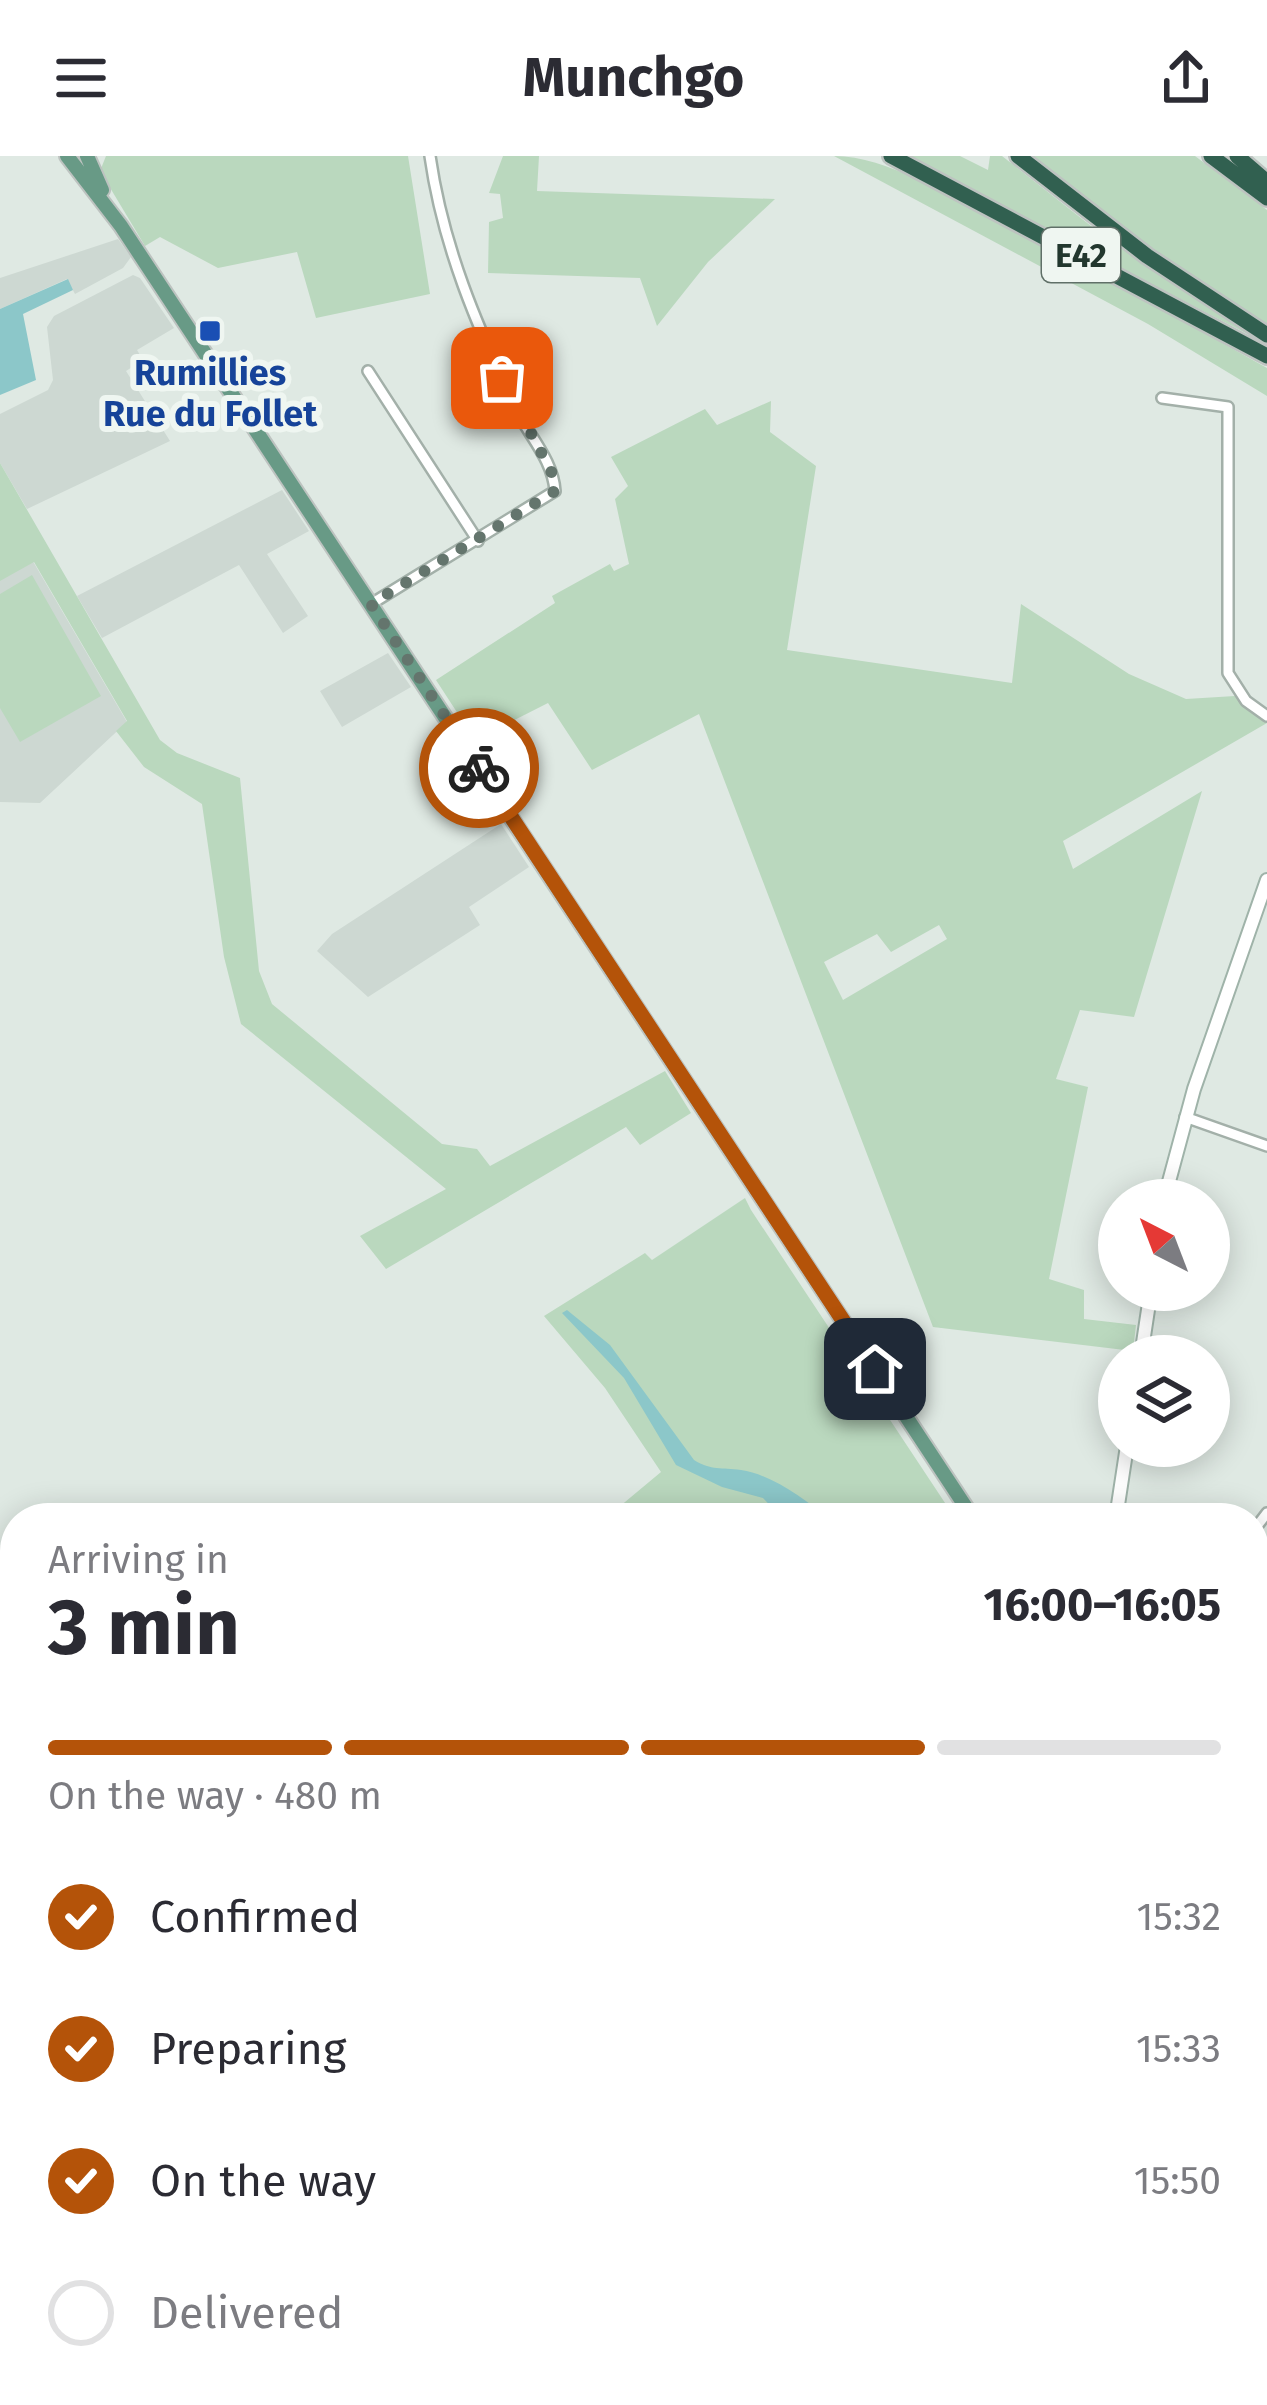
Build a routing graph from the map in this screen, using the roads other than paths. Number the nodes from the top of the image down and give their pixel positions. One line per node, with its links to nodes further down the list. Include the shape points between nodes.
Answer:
1 (67, 156): 10 (main road)
2 (87, 156): 10 (main road)
3 (430, 156): 15 (street, via 451,261 554,477 548,501)
4 (891, 156): 12 (highway, E42)
5 (1018, 156): 11 (highway)
6 (1211, 156): 9 (highway)
7 (1237, 156): 8 (highway)
8 (1267, 182)
9 (1267, 198)
10 (121, 226): 16 (main road)
11 (1267, 335)
12 (1267, 356)
13 (368, 371): 15 (street)
14 (1162, 398): 17 (street, via 1228,407 1228,673)
15 (478, 541): 16 (street)
16 (371, 604): 23 (main road)
17 (1267, 716)
18 (1267, 880): 19 (main road)
19 (1185, 1117): 20 (street); 21 (main road)
20 (1267, 1145)
21 (1169, 1179)
22 (1124, 1467): 24 (main road)
23 (963, 1503)
24 (1118, 1503)

